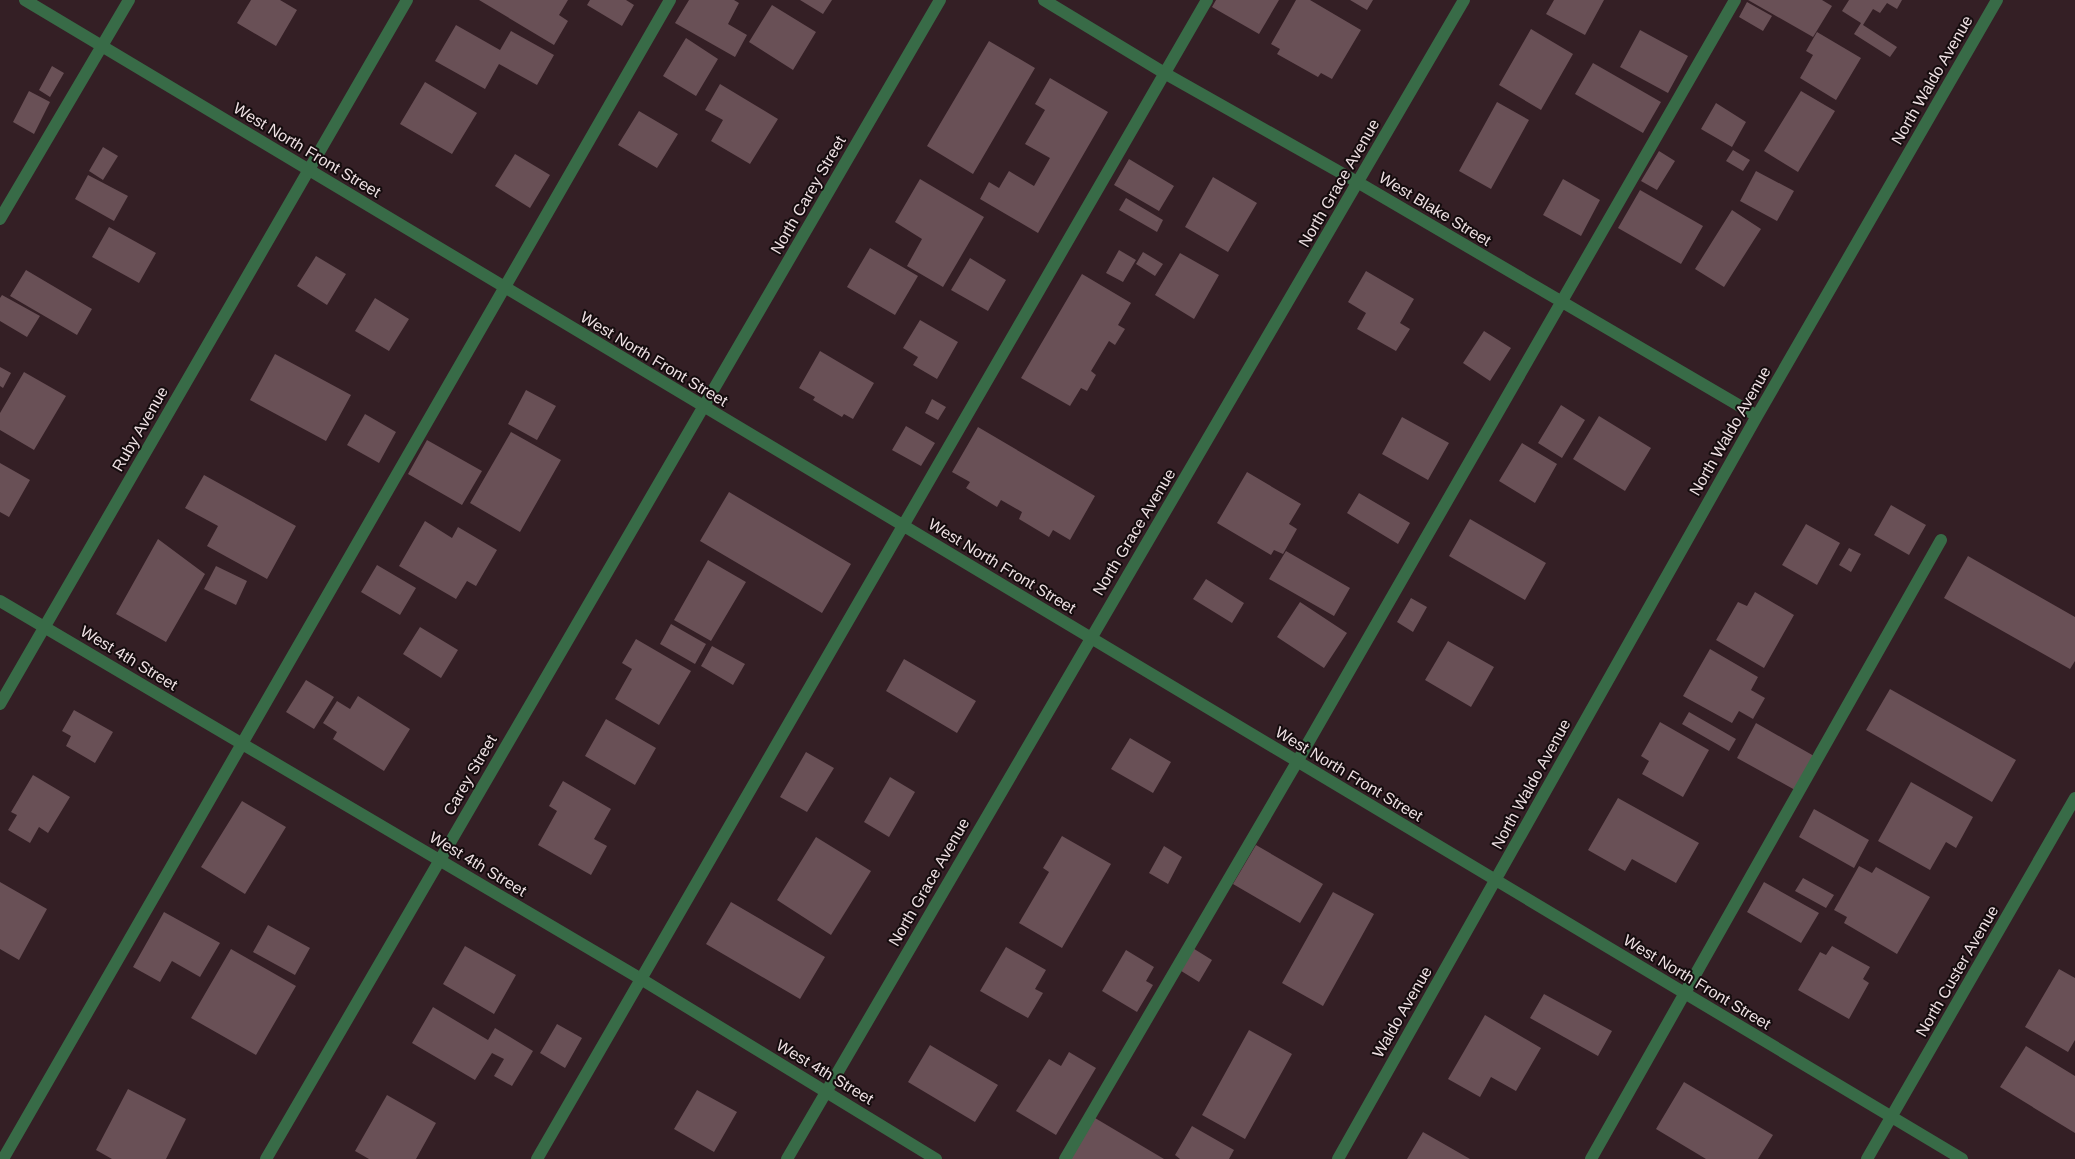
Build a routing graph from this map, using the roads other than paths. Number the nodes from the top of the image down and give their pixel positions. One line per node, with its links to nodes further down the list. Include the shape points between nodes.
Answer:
1 (25, 0): 11 (street, West North Front Street)
2 (129, 0): 11 (street)
3 (407, 0): 13 (street, Ruby Avenue)
4 (670, 0): 16 (street)
5 (940, 0): 18 (street, North Carey Street)
6 (1044, 0): 12 (street, West Blake Street)
7 (1208, 0): 12 (street)
8 (1464, 0): 14 (street, North Grace Avenue)
9 (1735, 0): 17 (street)
10 (1997, 0): 19 (street, North Waldo Avenue)
11 (102, 46): 13 (street, West North Front Street); 15 (street)
12 (1166, 74): 14 (street, West Blake Street); 20 (street)
13 (309, 171): 16 (street, West North Front Street); 23 (street, Ruby Avenue)
14 (1359, 183): 17 (street, West Blake Street); 24 (street, North Grace Avenue)
15 (0, 219)
16 (505, 288): 18 (street, West North Front Street); 26 (street)
17 (1562, 302): 19 (street, West Blake Street); 27 (street)
18 (703, 407): 20 (street, West North Front Street); 29 (street, Carey Street)
19 (1757, 416): 30 (street, North Waldo Avenue)
20 (904, 527): 24 (street, West North Front Street); 31 (street)
21 (1941, 540): 32 (street)
22 (0, 601): 23 (street, West 4th Street)
23 (45, 627): 25 (street, Ruby Avenue); 26 (street, West 4th Street)
24 (1090, 638): 27 (street, West North Front Street); 33 (street, North Grace Avenue)
25 (0, 704)
26 (242, 744): 29 (street, West 4th Street); 35 (street)
27 (1297, 762): 30 (street, West North Front Street); 40 (street)
28 (2075, 798): 34 (street, North Custer Avenue)
29 (439, 860): 31 (street, West 4th Street); 36 (street, Carey Street)
30 (1495, 881): 32 (street, West North Front Street); 41 (street, Waldo Avenue)
31 (641, 980): 33 (street, West 4th Street); 37 (street)
32 (1686, 994): 34 (street, West North Front Street); 42 (street)
33 (826, 1092): 38 (street, North Grace Avenue); 39 (street, West 4th Street)
34 (1892, 1117): 43 (street, North Custer Avenue); 44 (street, West North Front Street)
35 (4, 1159)
36 (266, 1159)
37 (537, 1159)
38 (787, 1159)
39 (936, 1159)
40 (1065, 1159)
41 (1338, 1159)
42 (1591, 1159)
43 (1867, 1159)
44 (1962, 1159)

